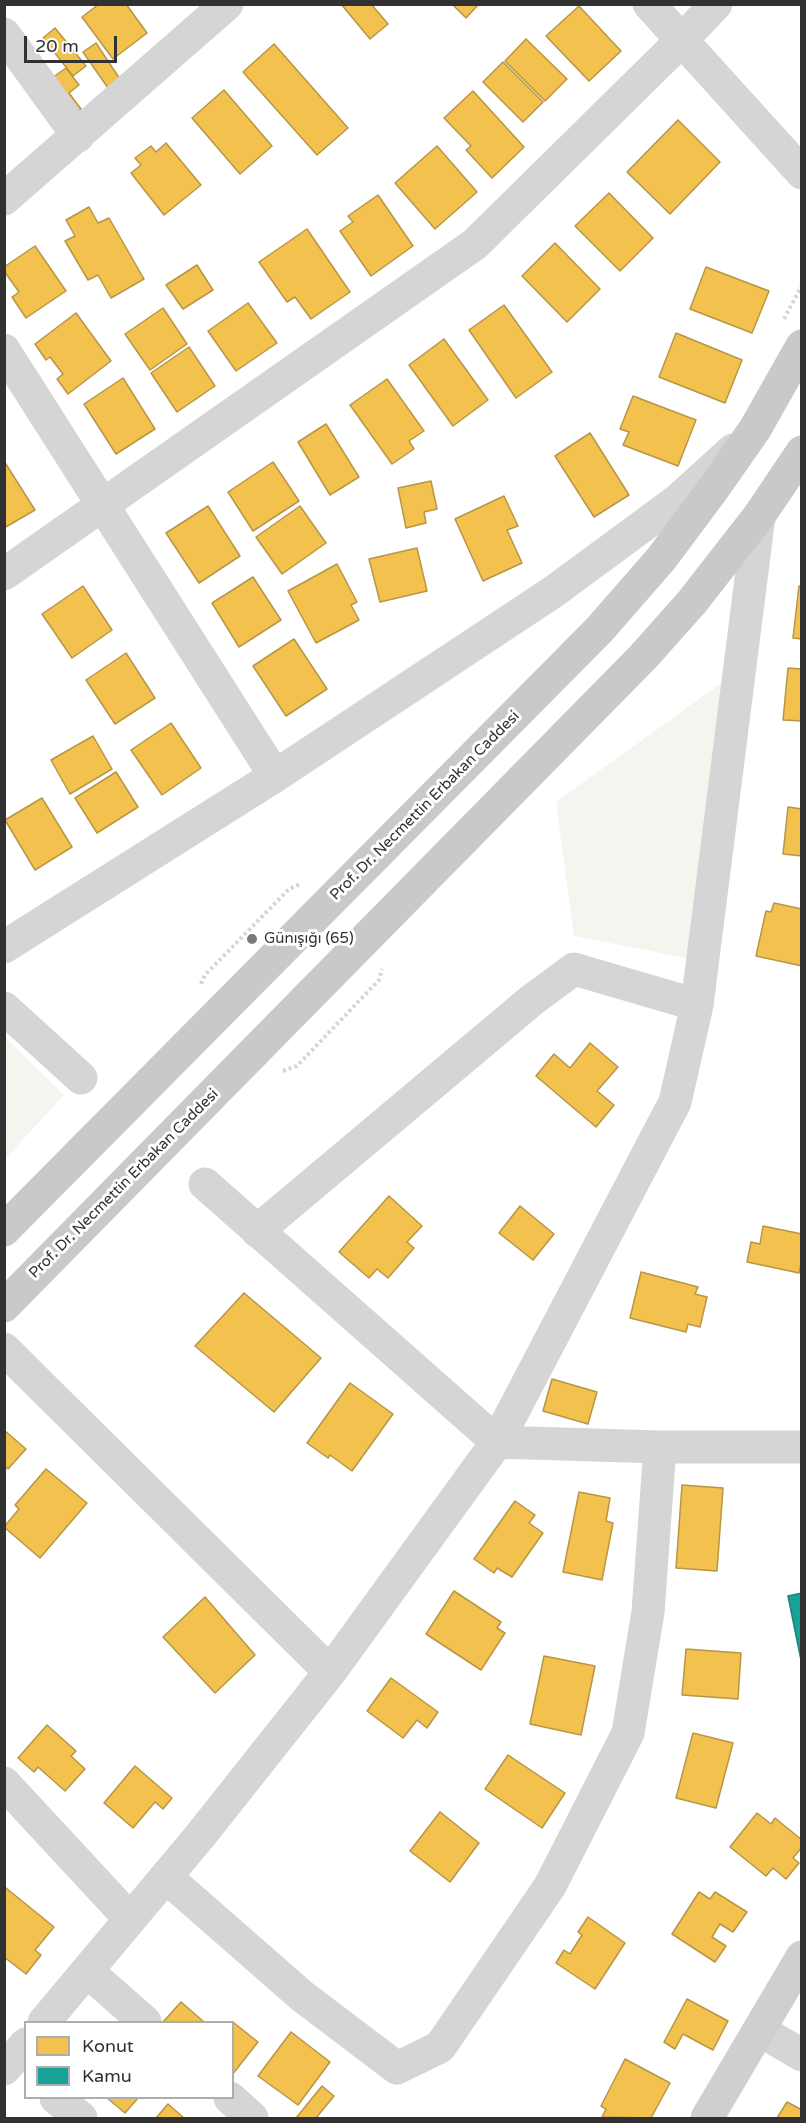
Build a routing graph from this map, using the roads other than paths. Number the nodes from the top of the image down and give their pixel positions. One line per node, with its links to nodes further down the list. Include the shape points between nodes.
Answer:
1 (227, 4): 6 (street)
2 (649, 4): 5 (street)
3 (716, 4): 5 (street)
4 (4, 34): 6 (street)
5 (681, 41): 7 (street); 13 (street, via 475,244)
6 (78, 136): 8 (street)
7 (801, 173)
8 (4, 199)
9 (791, 336): 11 (main road, Prof. Dr. Necmettin Erbakan Caddesi)
10 (4, 350): 13 (street)
11 (755, 429): 16 (street, via 678,500 553,592); 22 (main road, Prof. Dr. Necmettin Erbakan Caddesi, via 661,559 599,630)
12 (801, 452): 14 (main road, Prof. Dr. Necmettin Erbakan Caddesi)
13 (104, 504): 15 (street); 16 (street)
14 (759, 516): 18 (street); 24 (main road, Prof. Dr. Necmettin Erbakan Caddesi, via 643,657)
15 (4, 573)
16 (275, 776): 17 (street)
17 (4, 947)
18 (698, 1005): 23 (street, via 574,969); 26 (street, via 675,1102)
19 (4, 1008): 20 (street)
20 (81, 1078)
21 (205, 1184): 23 (street)
22 (4, 1230)
23 (257, 1231): 26 (street)
24 (4, 1306)
25 (4, 1348): 29 (street)
26 (497, 1442): 27 (street); 29 (street)
27 (660, 1447): 28 (street); 31 (street, via 648,1612 628,1733 550,1886 440,2047 397,2068 302,1996)
28 (801, 1447)
29 (330, 1672): 31 (street)
30 (4, 1783): 32 (street)
31 (165, 1877): 32 (street)
32 (130, 1919): 34 (street)
33 (801, 1957): 37 (street)
34 (87, 1971): 35 (street); 36 (street)
35 (45, 2021)
36 (144, 2021)
37 (759, 2030): 38 (street); 43 (street)
38 (801, 2055)
39 (58, 2099): 41 (street)
40 (232, 2099): 42 (street)
41 (81, 2118)
42 (252, 2118)
43 (707, 2118)

